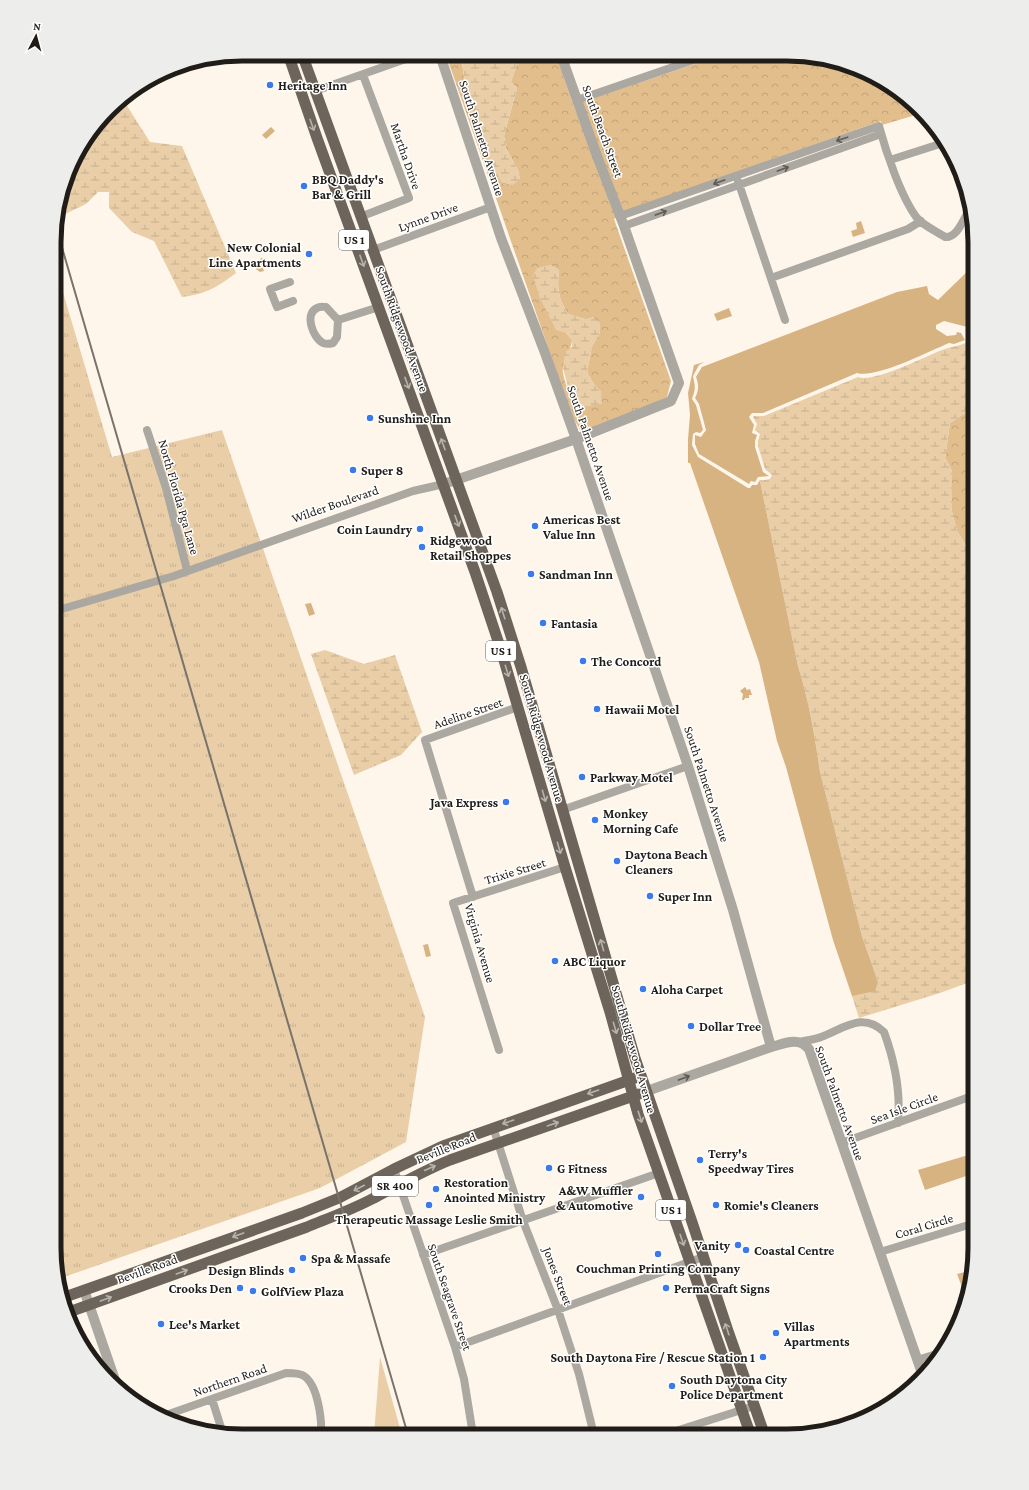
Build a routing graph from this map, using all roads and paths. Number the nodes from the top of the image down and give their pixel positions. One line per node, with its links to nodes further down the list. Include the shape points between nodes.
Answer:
1 (290, 61): 10 (main road, South Ridgewood Avenue / US 1)
2 (291, 61): 9 (main road, via 308,90)
3 (304, 61): 9 (main road, South Ridgewood Avenue / US 1)
4 (400, 61): 8 (street)
5 (442, 61): 18 (street, South Palmetto Avenue)
6 (563, 61): 11 (street, South Beach Street)
7 (691, 61): 11 (street)
8 (363, 75): 9 (street); 20 (street, Martha Drive, via 409,198)
9 (315, 92): 12 (main road, South Ridgewood Avenue / US 1)
10 (302, 96): 12 (main road, via 309,99); 27 (main road, South Ridgewood Avenue / US 1, one-way to 27)
11 (577, 100): 21 (street, South Beach Street)
12 (323, 114): 20 (main road, South Ridgewood Avenue / US 1)
13 (880, 130): 15 (street); 16 (street, one-way to 16); 17 (street, one-way to 13)
14 (939, 144): 15 (street)
15 (890, 160): 22 (street, via 910,207)
16 (736, 176): 17 (street); 21 (street, one-way to 21)
17 (739, 184): 21 (street, one-way to 17); 24 (street)
18 (491, 207): 23 (street, Lynne Drive); 32 (street, South Palmetto Avenue)
19 (966, 216): 22 (street, via 950,238)
20 (360, 217): 23 (main road, South Ridgewood Avenue / US 1)
21 (622, 221): 30 (street, South Beach Street)
22 (921, 221): 24 (street, via 908,229)
23 (373, 250): 33 (main road, South Ridgewood Avenue / US 1, one-way to 23)
24 (771, 278): 29 (street)
25 (290, 282): 26 (street, via 270,289 277,306)
26 (292, 301)
27 (379, 307): 28 (street); 34 (main road, South Ridgewood Avenue / US 1, one-way to 34)
28 (338, 320): 28 (street, via 326,307 318,307 310,316 310,323 319,340 325,344 333,343 337,338)
29 (785, 320)
30 (678, 383): 32 (street, Wilder Boulevard, via 671,401)
31 (148, 430): 35 (street, North Florida Pga Lane)
32 (576, 439): 33 (street, Wilder Boulevard); 40 (street, South Palmetto Avenue)
33 (457, 480): 34 (street, Wilder Boulevard); 38 (main road, South Ridgewood Avenue / US 1, one-way to 33, via 497,592)
34 (444, 484): 35 (street, Wilder Boulevard, via 413,491); 37 (main road, South Ridgewood Avenue / US 1, one-way to 37)
35 (187, 570): 36 (street, Wilder Boulevard)
36 (61, 608)
37 (518, 707): 38 (main road, via 527,712); 39 (street, Adeline Street); 42 (main road, South Ridgewood Avenue / US 1, one-way to 42)
38 (539, 730): 41 (main road, South Ridgewood Avenue / US 1)
39 (425, 740): 43 (street, Virginia Avenue)
40 (688, 766): 41 (street); 46 (street, South Palmetto Avenue, via 733,910)
41 (562, 810): 44 (main road, South Ridgewood Avenue / US 1)
42 (566, 872): 43 (street, Trixie Street); 44 (main road, via 582,896); 49 (main road, South Ridgewood Avenue / US 1, one-way to 49)
43 (472, 897): 47 (street, Virginia Avenue, via 454,903)
44 (589, 899): 48 (main road, South Ridgewood Avenue / US 1, one-way to 44)
45 (799, 1042): 46 (street, South Palmetto Avenue); 53 (street, via 864,1021 880,1028 884,1032 897,1075 900,1108); 56 (street, South Palmetto Avenue, via 809,1049)
46 (771, 1047): 50 (street, Beville Road, one-way to 46)
47 (499, 1050)
48 (642, 1076): 49 (main road, Beville Road / SR 400); 50 (main road, South Ridgewood Avenue / US 1)
49 (629, 1079): 51 (main road, South Ridgewood Avenue / US 1); 54 (main road, Beville Road / SR 400, one-way to 54)
50 (647, 1091): 51 (main road, Beville Road / SR 400); 66 (main road, South Ridgewood Avenue / US 1)
51 (634, 1096): 55 (main road, Beville Road / SR 400, one-way to 51); 58 (main road, South Ridgewood Avenue / US 1, one-way to 58)
52 (968, 1098): 53 (street, Sea Isle Circle)
53 (898, 1123): 56 (street, Sea Isle Circle)
54 (493, 1127): 55 (street, Jones Street); 57 (main road, Beville Road / SR 400, via 443,1146)
55 (498, 1143): 59 (main road, Beville Road / SR 400, one-way to 55, via 448,1160); 61 (street, Jones Street)
56 (841, 1143): 64 (street, South Palmetto Avenue)
57 (394, 1169): 59 (street, South Seagrave Street); 60 (main road, Beville Road / SR 400, one-way to 60, via 339,1198)
58 (659, 1173): 61 (street); 67 (main road, South Ridgewood Avenue / US 1, one-way to 67)
59 (398, 1184): 63 (main road, Beville Road / SR 400, via 365,1202); 65 (street, South Seagrave Street)
60 (302, 1212): 63 (street); 68 (main road, Beville Road / SR 400, one-way to 68)
61 (523, 1221): 65 (street); 71 (street, Jones Street)
62 (968, 1225): 64 (street, Coral Circle)
63 (307, 1227): 70 (main road, Beville Road / SR 400, one-way to 63)
64 (880, 1252): 75 (street, South Palmetto Avenue)
65 (423, 1255): 73 (street, South Seagrave Street)
66 (703, 1257): 67 (street); 79 (main road, South Ridgewood Avenue / US 1, one-way to 66)
67 (689, 1261): 71 (street); 80 (main road, South Ridgewood Avenue / US 1)
68 (84, 1290): 69 (main road, Beville Road / SR 400); 70 (street)
69 (68, 1296)
70 (89, 1305): 72 (main road, Beville Road / SR 400); 77 (street)
71 (558, 1310): 73 (street); 85 (street, Jones Street, via 580,1374)
72 (73, 1311)
73 (455, 1347): 84 (street, South Seagrave Street, via 464,1379)
74 (933, 1355): 75 (street)
75 (917, 1360): 76 (street, South Palmetto Avenue)
76 (921, 1370)
77 (113, 1375)
78 (212, 1399): 81 (street, Northern Road); 82 (street); 83 (street, Northern Road, via 286,1373 303,1375 309,1379 318,1398)
79 (754, 1406): 80 (street); 88 (main road, South Ridgewood Avenue / US 1)
80 (741, 1410): 86 (street); 87 (main road, South Ridgewood Avenue / US 1)
81 (170, 1414)
82 (221, 1427)
83 (322, 1429)
84 (472, 1429)
85 (592, 1429)
86 (682, 1429)
87 (748, 1429)
88 (762, 1429)

